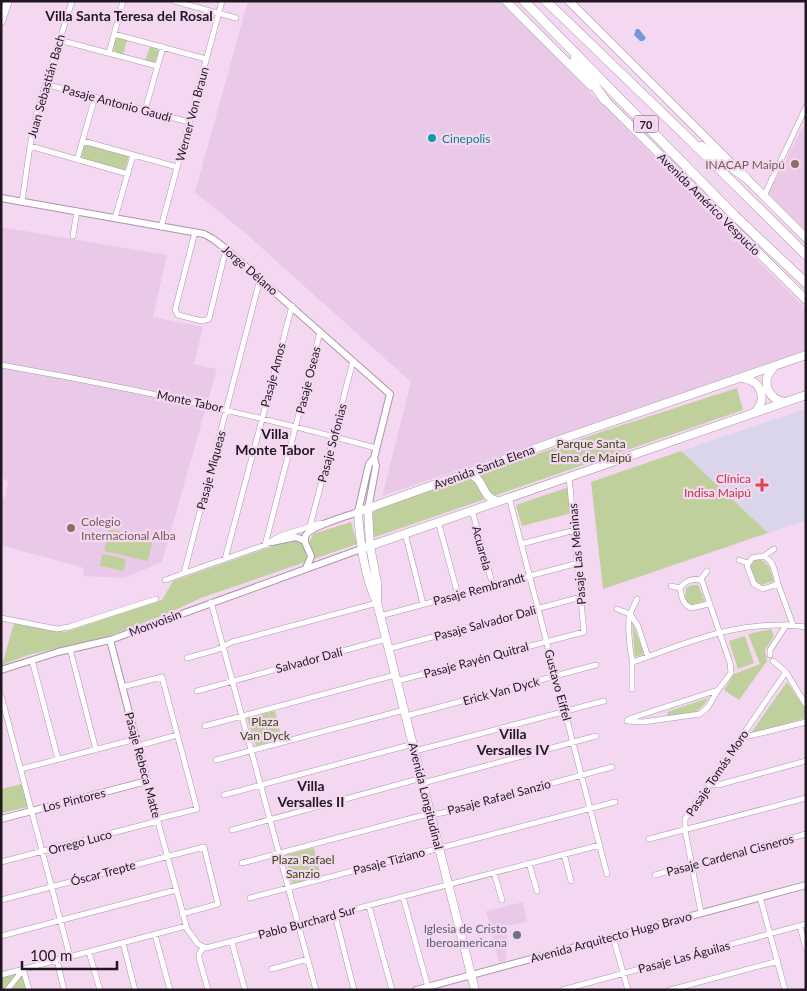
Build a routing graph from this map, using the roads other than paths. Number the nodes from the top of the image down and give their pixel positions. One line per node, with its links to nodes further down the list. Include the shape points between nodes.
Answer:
1 (8, 1): 12 (main road)
2 (72, 1): 15 (street, Juan Sebastián Bach)
3 (123, 1): 13 (street)
4 (174, 1): 10 (street)
5 (222, 1): 10 (street, Werner Von Braun)
6 (506, 1): 22 (main road, Avenida Américo Vespucio)
7 (524, 1): 14 (highway, 70)
8 (546, 1): 28 (highway, 70)
9 (569, 1): 35 (main road)
10 (219, 13): 11 (street); 18 (street, Werner Von Braun)
11 (236, 18)
12 (1, 21)
13 (114, 34): 16 (street); 17 (street)
14 (557, 35): 22 (highway); 48 (highway, 70, via 734,215)
15 (59, 40): 17 (street); 20 (street, Juan Sebastián Bach)
16 (162, 47): 18 (street); 19 (street)
17 (109, 53): 19 (street)
18 (206, 59): 25 (street, Werner Von Braun)
19 (157, 66): 24 (street)
20 (45, 84): 21 (street, Pasaje Antonio Gaudí); 30 (street, Juan Sebastián Bach)
21 (95, 97): 24 (street, Pasaje Antonio Gaudí); 29 (street)
22 (605, 100): 49 (main road, Avenida Américo Vespucio)
23 (806, 107): 27 (street)
24 (145, 110): 25 (street, Pasaje Antonio Gaudí)
25 (189, 122): 33 (street, Werner Von Braun)
26 (806, 123): 27 (street)
27 (797, 125): 36 (street)
28 (686, 136): 35 (highway); 46 (highway, 70)
29 (83, 141): 31 (street); 32 (street)
30 (30, 146): 32 (street); 38 (street, Juan Sebastián Bach)
31 (133, 154): 33 (street); 34 (street)
32 (77, 160): 34 (street)
33 (177, 167): 41 (street, Werner Von Braun)
34 (128, 174): 40 (street)
35 (746, 177): 36 (main road)
36 (764, 196): 44 (main road)
37 (1, 198): 38 (street, Jorge Délano)
38 (22, 202): 39 (street, Jorge Délano)
39 (77, 212): 40 (street, Jorge Délano); 43 (street)
40 (115, 218): 41 (street, Jorge Délano)
41 (161, 227): 42 (street, Jorge Délano)
42 (195, 232): 45 (street, Jorge Délano, via 209,236); 45 (street, via 175,310 178,315 202,321 210,317)
43 (73, 236)
44 (806, 238)
45 (226, 249): 47 (street, Jorge Délano)
46 (806, 255)
47 (260, 279): 50 (street, Jorge Délano); 60 (street, Pasaje Miqueas)
48 (806, 283)
49 (806, 300)
50 (292, 306): 51 (street, Jorge Délano); 62 (street, Pasaje Amos)
51 (320, 332): 53 (street, Jorge Délano); 63 (street, Pasaje Oseas)
52 (806, 356): 55 (main road, Avenida Santa Elena)
53 (353, 361): 57 (street, Jorge Délano); 64 (street, Pasaje Sofonias)
54 (1, 365): 60 (street, Monte Tabor)
55 (774, 366): 56 (main road, Avenida Santa Elena); 59 (main road, via 768,374 767,387 774,398)
56 (741, 378): 61 (main road, via 751,380 761,390 762,400); 67 (main road, Avenida Santa Elena)
57 (390, 394): 65 (street, Avenida Longitudinal)
58 (806, 395): 59 (main road)
59 (786, 402): 61 (main road)
60 (226, 409): 62 (street, Monte Tabor); 97 (street, Pasaje Miqueas)
61 (754, 413): 69 (main road)
62 (262, 418): 63 (street, Monte Tabor); 90 (street, Pasaje Amos)
63 (296, 427): 64 (street, Monte Tabor); 83 (street, Pasaje Oseas)
64 (334, 436): 65 (street, Monte Tabor); 78 (street, Pasaje Sofonias)
65 (376, 448): 66 (street, Avenida Longitudinal)
66 (374, 458): 73 (street, Avenida Longitudinal, via 376,466); 75 (street, Avenida Longitudinal, via 369,464)
67 (496, 463): 68 (main road, Avenida Santa Elena); 70 (main road, via 485,473)
68 (466, 473): 70 (main road, via 474,476); 73 (main road, Avenida Santa Elena)
69 (570, 477): 71 (main road); 79 (street, Pasaje Las Meninas)
70 (482, 487): 72 (main road, via 489,498); 74 (main road, via 482,500)
71 (509, 497): 72 (main road); 84 (street, Gustavo Eiffel)
72 (496, 501): 74 (main road)
73 (368, 509): 75 (main road, Avenida Santa Elena); 85 (main road, Avenida Longitudinal)
74 (474, 509): 76 (main road); 102 (street, Acuarela)
75 (358, 512): 77 (street, Avenida Santa Elena); 86 (main road, Avenida Longitudinal)
76 (438, 521): 80 (main road); 105 (street)
77 (325, 524): 78 (street, Avenida Santa Elena); 81 (street, via 308,532)
78 (310, 526): 82 (street, Avenida Santa Elena)
79 (574, 530): 84 (street); 94 (street, Pasaje Las Meninas)
80 (405, 533): 85 (main road); 111 (street)
81 (305, 540): 82 (street, via 296,537); 88 (street)
82 (272, 542): 83 (street, Avenida Santa Elena)
83 (265, 544): 90 (street, Avenida Santa Elena)
84 (521, 544): 98 (street, Gustavo Eiffel)
85 (370, 546): 86 (main road); 110 (main road, Avenida Longitudinal)
86 (361, 549): 92 (street); 110 (main road, Avenida Longitudinal)
87 (774, 549): 89 (street)
88 (310, 555): 92 (street); 95 (street)
89 (764, 556): 93 (street, via 755,557); 101 (street, via 771,562)
90 (225, 559): 97 (street, Avenida Santa Elena)
91 (739, 560): 93 (street)
92 (325, 562): 95 (street)
93 (748, 563): 101 (street, via 756,586 763,588)
94 (578, 564): 98 (street, Pasaje Rembrandt); 106 (street, Pasaje Las Meninas)
95 (306, 568): 109 (street, Monvoisin)
96 (707, 571): 100 (street)
97 (184, 574): 99 (street, Avenida Santa Elena)
98 (530, 576): 102 (street, Pasaje Rembrandt); 113 (street, Gustavo Eiffel)
99 (164, 580)
100 (700, 580): 104 (street, via 688,581); 112 (street)
101 (778, 584): 118 (street)
102 (493, 586): 105 (street, Pasaje Rembrandt)
103 (671, 586): 104 (street)
104 (680, 588): 112 (street, via 684,603 689,607)
105 (458, 595): 111 (street, Pasaje Rembrandt)
106 (581, 597): 113 (street, Pasaje Salvador Dali); 120 (street, Pasaje Las Meninas)
107 (156, 599): 117 (street, via 58,629)
108 (637, 599): 115 (street)
109 (211, 602): 123 (street, Monvoisin); 125 (street)
110 (377, 603): 116 (main road, Avenida Longitudinal); 125 (street)
111 (423, 604): 116 (street, Pasaje Rembrandt)
112 (709, 604): 121 (street)
113 (538, 608): 124 (street, Gustavo Eiffel); 127 (street, Pasaje Salvador Dali)
114 (617, 609): 115 (street)
115 (630, 614): 129 (street, via 638,626); 132 (street)
116 (380, 616): 122 (main road, Avenida Longitudinal)
117 (1, 618)
118 (790, 625): 119 (street); 121 (street, via 755,625); 128 (street, via 770,650)
119 (806, 627)
120 (584, 632): 124 (street, Pasaje Rayén Quitral)
121 (719, 633): 129 (street); 142 (street, via 731,670)
122 (386, 639): 127 (main road, Avenida Longitudinal); 139 (street, Salvador Dalí)
123 (110, 640): 126 (street, Monvoisin); 140 (street, Pasaje Rebeca Matte)
124 (547, 641): 137 (street, Gustavo Eiffel); 138 (street, Pasaje Rayén Quitral)
125 (223, 646): 130 (street); 139 (street)
126 (70, 649): 131 (street, Monvoisin); 160 (street)
127 (388, 649): 138 (main road, Avenida Longitudinal)
128 (770, 655)
129 (648, 657): 132 (street)
130 (187, 658)
131 (32, 660): 135 (street, Monvoisin); 162 (street)
132 (633, 661): 141 (street)
133 (773, 661): 136 (street)
134 (596, 665): 137 (street, Erick Van Dyck)
135 (1, 670)
136 (786, 672): 146 (street); 156 (street, Pasaje Tomás Moro)
137 (556, 677): 148 (street, Gustavo Eiffel); 149 (street, Erick Van Dyck)
138 (396, 678): 149 (main road, Avenida Longitudinal); 150 (street, Pasaje Rayén Quitral)
139 (232, 680): 143 (street, Salvador Dalí); 150 (street)
140 (122, 687): 154 (street, via 162,677); 157 (street, Pasaje Rebeca Matte)
141 (632, 689)
142 (718, 690): 147 (street); 151 (street, via 700,714)
143 (197, 691)
144 (1, 695): 166 (street)
145 (604, 701): 148 (street)
146 (806, 705)
147 (662, 710): 151 (street); 151 (street, via 627,721)
148 (565, 711): 158 (street, Gustavo Eiffel); 159 (street)
149 (405, 713): 159 (main road, Avenida Longitudinal); 161 (street, Erick Van Dyck)
150 (242, 716): 153 (street, Pasaje Rayén Quitral); 161 (street)
151 (665, 719)
152 (806, 722): 156 (street)
153 (205, 726)
154 (177, 735): 157 (street); 180 (street, Orrego Luco, via 197,809)
155 (596, 736): 158 (street)
156 (740, 738): 170 (street, Pasaje Tomás Moro)
157 (137, 742): 160 (street); 169 (street, Pasaje Rebeca Matte)
158 (573, 743): 167 (street, Gustavo Eiffel); 168 (street)
159 (414, 748): 168 (main road, Avenida Longitudinal); 171 (street)
160 (96, 750): 162 (street)
161 (251, 750): 163 (street, Erick Van Dyck); 171 (street)
162 (58, 759): 166 (street)
163 (216, 760)
164 (806, 761): 170 (street, via 716,785)
165 (612, 767): 167 (street, Pasaje Rafael Sanzio)
166 (21, 769): 176 (street)
167 (582, 775): 175 (street, Gustavo Eiffel); 177 (street, Pasaje Rafael Sanzio)
168 (422, 780): 177 (main road, Avenida Longitudinal); 179 (street)
169 (147, 781): 176 (street, Los Pintores); 180 (street, Pasaje Rebeca Matte)
170 (708, 784): 182 (street, Pasaje Tomás Moro, via 686,817)
171 (261, 785): 172 (street); 179 (street)
172 (224, 795)
173 (806, 798): 182 (street)
174 (615, 802): 175 (street, Pasaje Tiziano)
175 (590, 808): 185 (street, Gustavo Eiffel); 186 (street, Pasaje Tiziano)
176 (32, 811): 178 (street, Los Pintores); 187 (street)
177 (431, 814): 186 (main road, Avenida Longitudinal); 188 (street, Pasaje Rafael Sanzio)
178 (1, 819)
179 (270, 819): 181 (street); 188 (street)
180 (157, 820): 187 (street, Orrego Luco); 190 (street, Pasaje Rebeca Matte)
181 (232, 830)
182 (685, 830): 184 (street); 194 (street, Pasaje Tomás Moro)
183 (806, 834): 194 (street, Pasaje Cardenal Cisneros)
184 (649, 839)
185 (600, 845): 189 (street, Pablo Burchard Sur); 196 (street, Gustavo Eiffel)
186 (440, 848): 199 (main road, Avenida Longitudinal); 202 (street, Pasaje Tiziano)
187 (42, 852): 191 (street, Orrego Luco); 201 (street)
188 (279, 853): 192 (street, Pasaje Rafael Sanzio); 202 (street)
189 (564, 854): 193 (street, Pablo Burchard Sur); 198 (street)
190 (167, 856): 201 (street, Óscar Trepte); 203 (street, Pasaje Rebeca Matte); 212 (street, Óscar Trepte, via 204,847 218,904)
191 (1, 862)
192 (242, 863)
193 (529, 863): 195 (street, Pablo Burchard Sur); 204 (street)
194 (692, 865): 197 (street, Pasaje Cardenal Cisneros); 211 (street, Pasaje Tomás Moro)
195 (494, 873): 199 (street, Pablo Burchard Sur); 209 (street)
196 (607, 874)
197 (655, 875)
198 (571, 881)
199 (449, 885): 205 (street, Pablo Burchard Sur); 235 (main road, Avenida Longitudinal)
200 (806, 885): 206 (street, Avenida Arquitecto Hugo Bravo)
201 (52, 886): 208 (street, Óscar Trepte); 214 (street)
202 (288, 887): 207 (street, Pasaje Tiziano); 215 (street)
203 (176, 890): 212 (street, Pasaje Rebeca Matte); 214 (street)
204 (537, 891)
205 (403, 897): 210 (street, Pablo Burchard Sur); 236 (street)
206 (760, 897): 211 (street, Avenida Arquitecto Hugo Bravo); 219 (street)
207 (250, 898)
208 (1, 900)
209 (502, 900)
210 (369, 906): 213 (street, Pablo Burchard Sur); 248 (street)
211 (701, 913): 221 (street, Avenida Arquitecto Hugo Bravo)
212 (182, 914): 217 (street, Pasaje Rebeca Matte)
213 (335, 915): 215 (street, Pablo Burchard Sur); 247 (street)
214 (60, 921): 220 (street); 227 (street)
215 (298, 924): 222 (street, Pablo Burchard Sur); 228 (street)
216 (803, 925): 219 (street, Pasaje Las Águilas); 225 (street)
217 (186, 926): 218 (street); 224 (street, via 189,934)
218 (155, 934): 223 (street); 243 (street)
219 (770, 934): 230 (street); 233 (street, Pasaje Las Águilas)
220 (1, 936)
221 (614, 937): 233 (street); 235 (street, Avenida Arquitecto Hugo Bravo)
222 (232, 942): 224 (street, Pablo Burchard Sur); 245 (street)
223 (123, 943): 226 (street); 242 (street)
224 (203, 948): 244 (street, via 199,958)
225 (806, 949)
226 (89, 952): 227 (street); 241 (street)
227 (70, 957): 229 (street)
228 (308, 959): 232 (street); 246 (street)
229 (57, 960): 231 (street); 240 (street)
230 (778, 961): 237 (street); 253 (street)
231 (23, 969): 234 (street); 238 (street); 239 (street)
232 (272, 969)
233 (623, 973): 251 (street, Pasaje Las Águilas); 252 (street)
234 (1, 975)
235 (472, 975): 236 (street, Avenida Arquitecto Hugo Bravo); 250 (main road, Avenida Longitudinal)
236 (428, 987): 249 (street, Avenida Arquitecto Hugo Bravo)
237 (784, 989)
238 (7, 990)
239 (29, 990)
240 (64, 990)
241 (100, 990)
242 (135, 990)
243 (170, 990)
244 (208, 990)
245 (245, 990)
246 (316, 990)
247 (354, 990)
248 (392, 990)
249 (416, 990)
250 (475, 990)
251 (562, 990)
252 (628, 990)
253 (670, 990)

